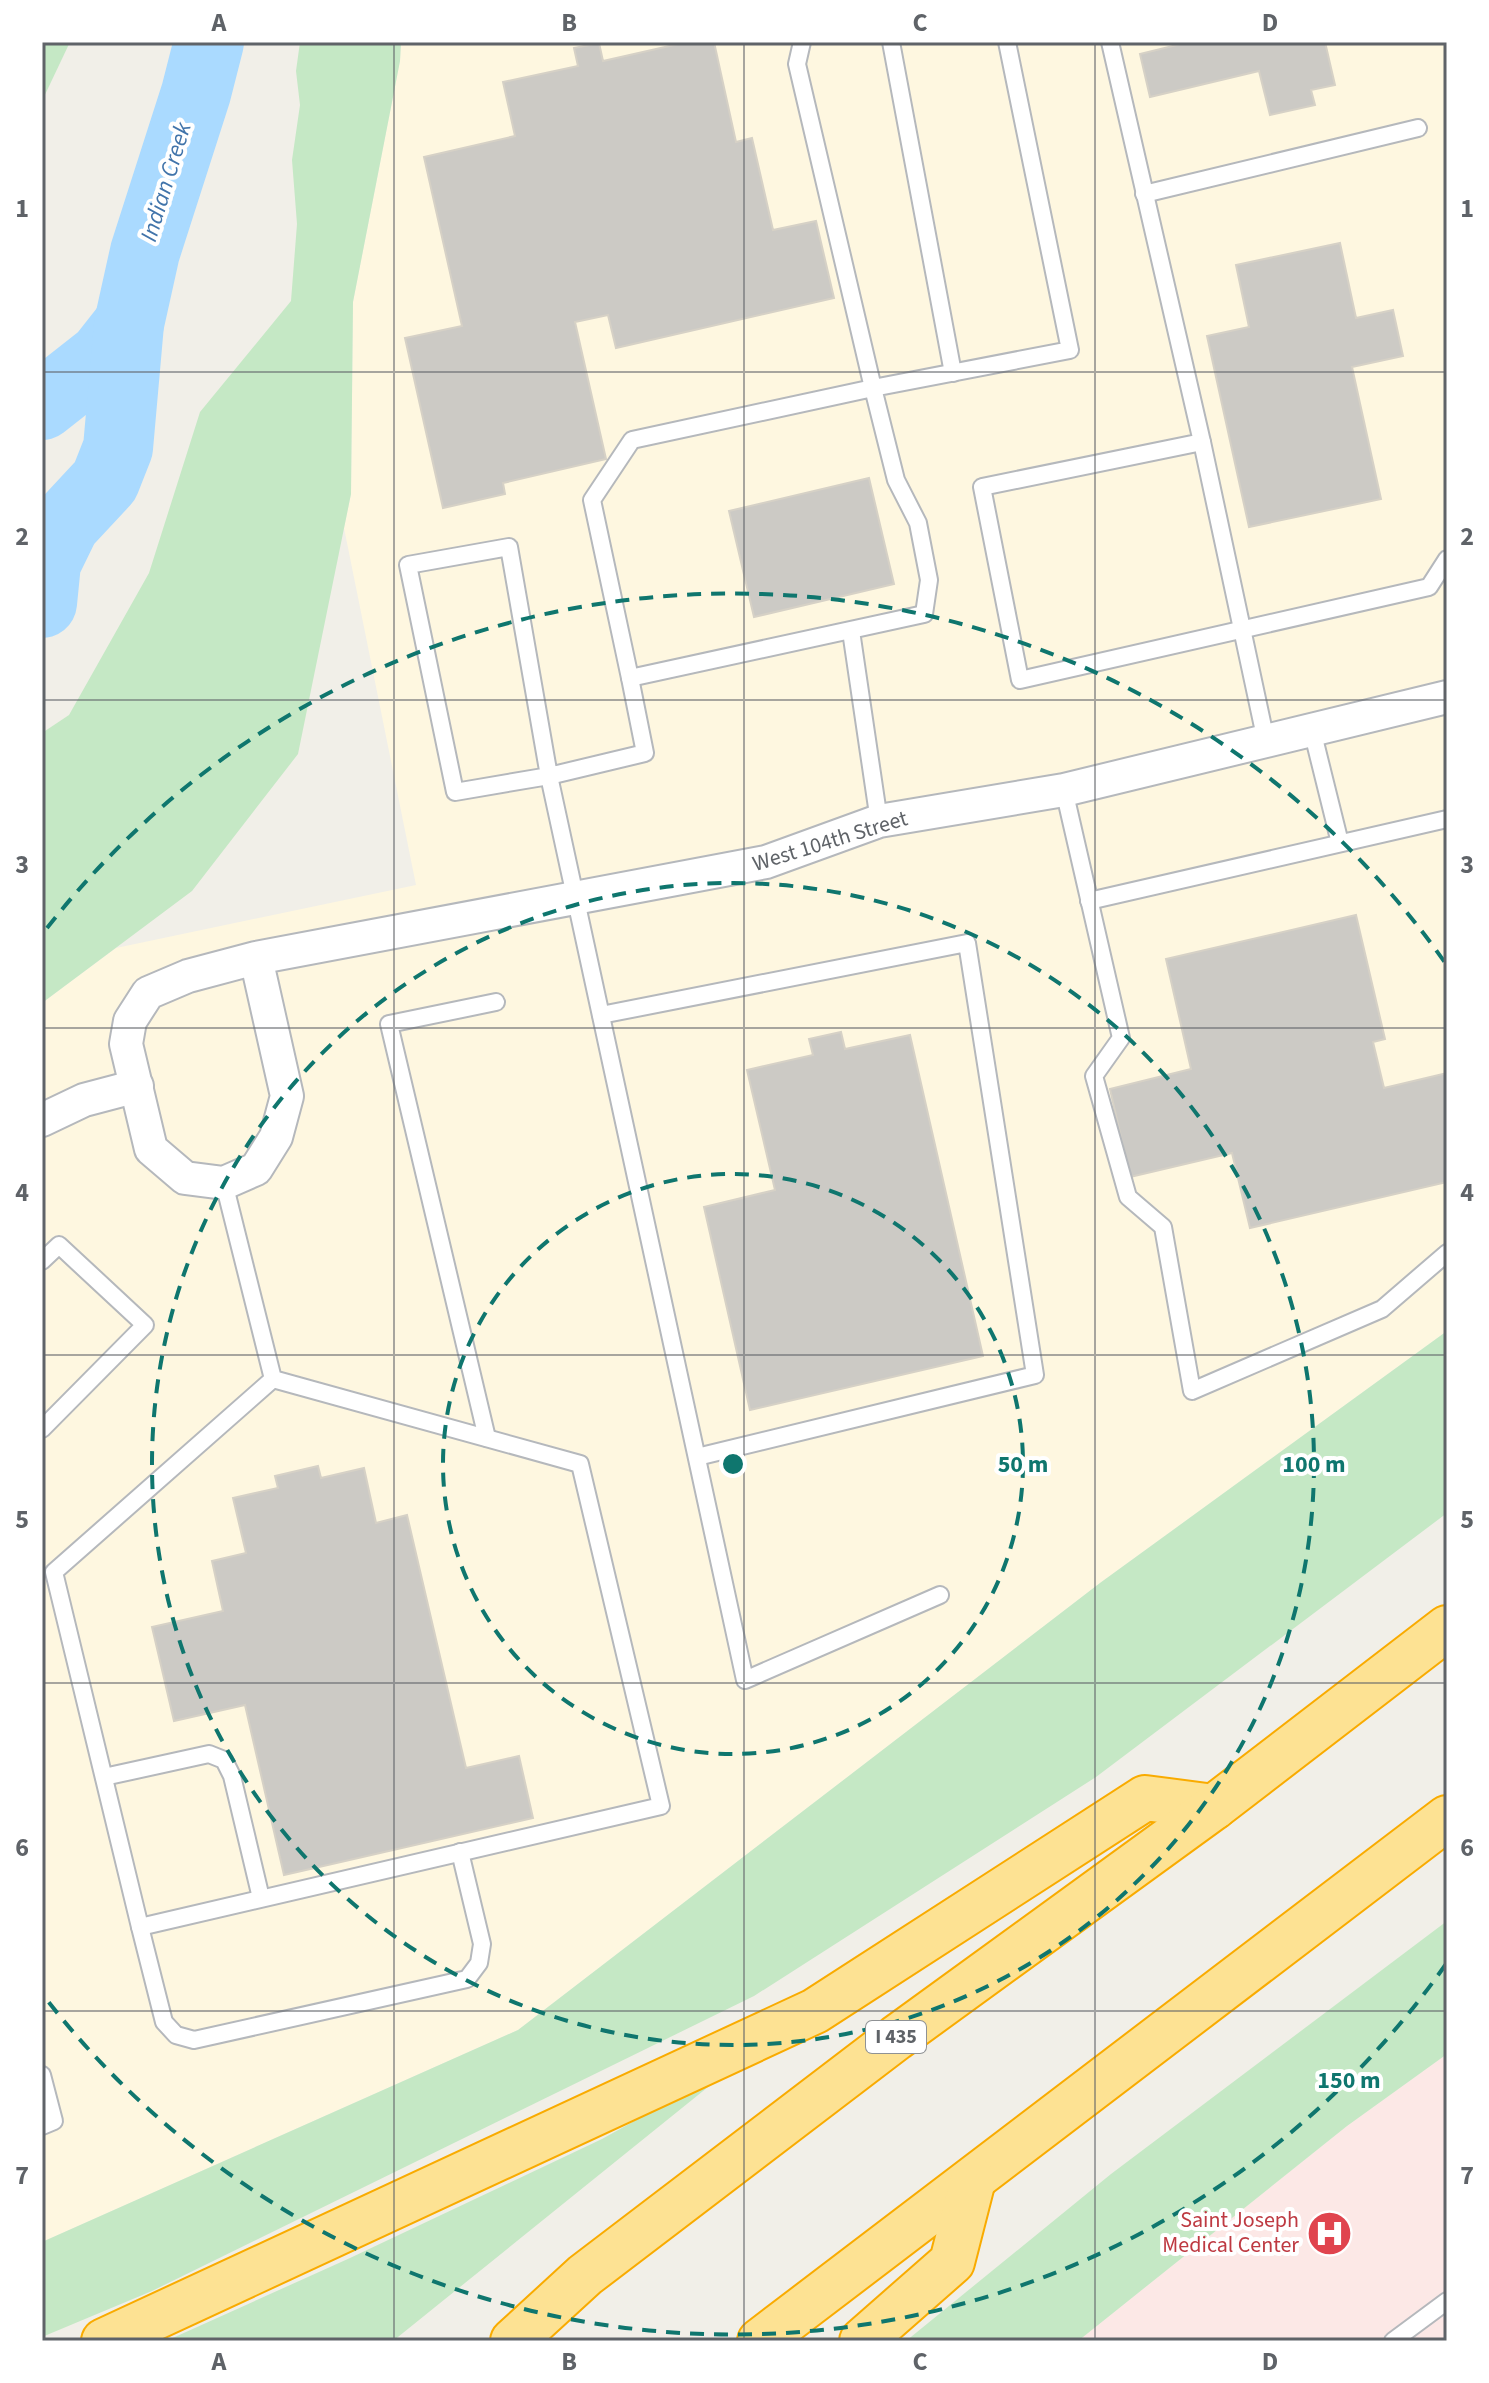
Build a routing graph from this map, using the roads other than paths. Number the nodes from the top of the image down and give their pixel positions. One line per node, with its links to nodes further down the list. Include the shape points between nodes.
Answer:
1 (802, 42): 8 (lane, via 797,64)
2 (891, 42): 7 (lane)
3 (1007, 42): 7 (lane, via 1070,350)
4 (1110, 42): 6 (lane)
5 (1418, 128): 6 (lane)
6 (1144, 194): 9 (lane)
7 (953, 373): 8 (lane)
8 (873, 388): 12 (lane, via 896,480 918,523 929,580 924,614); 13 (lane, via 632,440 592,500)
9 (1202, 442): 11 (lane); 11 (lane, via 982,487 1020,680)
10 (1447, 559): 11 (lane, via 1429,587)
11 (1240, 630): 16 (lane)
12 (851, 631): 13 (lane); 20 (lane)
13 (630, 678): 17 (lane, via 645,753)
14 (1447, 697): 15 (street, West 104th Street)
15 (1312, 730): 16 (street, West 104th Street); 21 (lane)
16 (1266, 741): 18 (street, West 104th Street)
17 (549, 776): 17 (lane, via 455,792 408,565 509,547); 22 (lane)
18 (1064, 790): 20 (street, West 104th Street); 23 (lane)
19 (1447, 819): 21 (lane)
20 (879, 821): 22 (street, West 104th Street, via 766,862)
21 (1340, 843): 23 (lane)
22 (575, 898): 24 (street, West 104th Street); 26 (lane)
23 (1089, 901): 30 (lane, via 1121,1038 1094,1076 1128,1197 1163,1227 1192,1391 1382,1309)
24 (256, 958): 27 (street, via 148,993 130,1021 126,1044); 29 (street, via 287,1096 276,1137 256,1169)
25 (496, 1002): 34 (lane, via 389,1024)
26 (601, 1015): 35 (lane); 35 (lane, via 967,943 1035,1375)
27 (137, 1086): 28 (street, via 84,1100); 29 (street, via 151,1149 185,1178)
28 (42, 1120)
29 (224, 1183): 32 (lane)
30 (1447, 1253)
31 (42, 1261): 33 (lane, via 59,1245 145,1325)
32 (273, 1379): 34 (lane); 38 (lane, via 54,1572)
33 (42, 1429)
34 (487, 1438): 41 (lane, via 580,1464 661,1806)
35 (697, 1457): 36 (lane, via 745,1680)
36 (940, 1595)
37 (1447, 1628): 39 (highway, I 435)
38 (104, 1777): 42 (lane, via 209,1754 224,1760); 43 (lane)
39 (1214, 1807): 48 (highway, via 1145,1798 815,2011); 49 (highway, I 435, via 871,2057 585,2275)
40 (1447, 1818): 46 (highway)
41 (460, 1852): 42 (lane); 43 (lane, via 482,1944 479,1963 467,1979 194,2040 176,2035 164,2022)
42 (261, 1898): 43 (lane)
43 (140, 1927)
44 (42, 2075): 45 (lane, via 54,2121)
45 (42, 2126)
46 (973, 2180): 50 (highway); 51 (highway, via 952,2262)
47 (1447, 2301): 52 (lane)
48 (104, 2341)
49 (513, 2341)
50 (760, 2341)
51 (862, 2341)
52 (1393, 2341)

